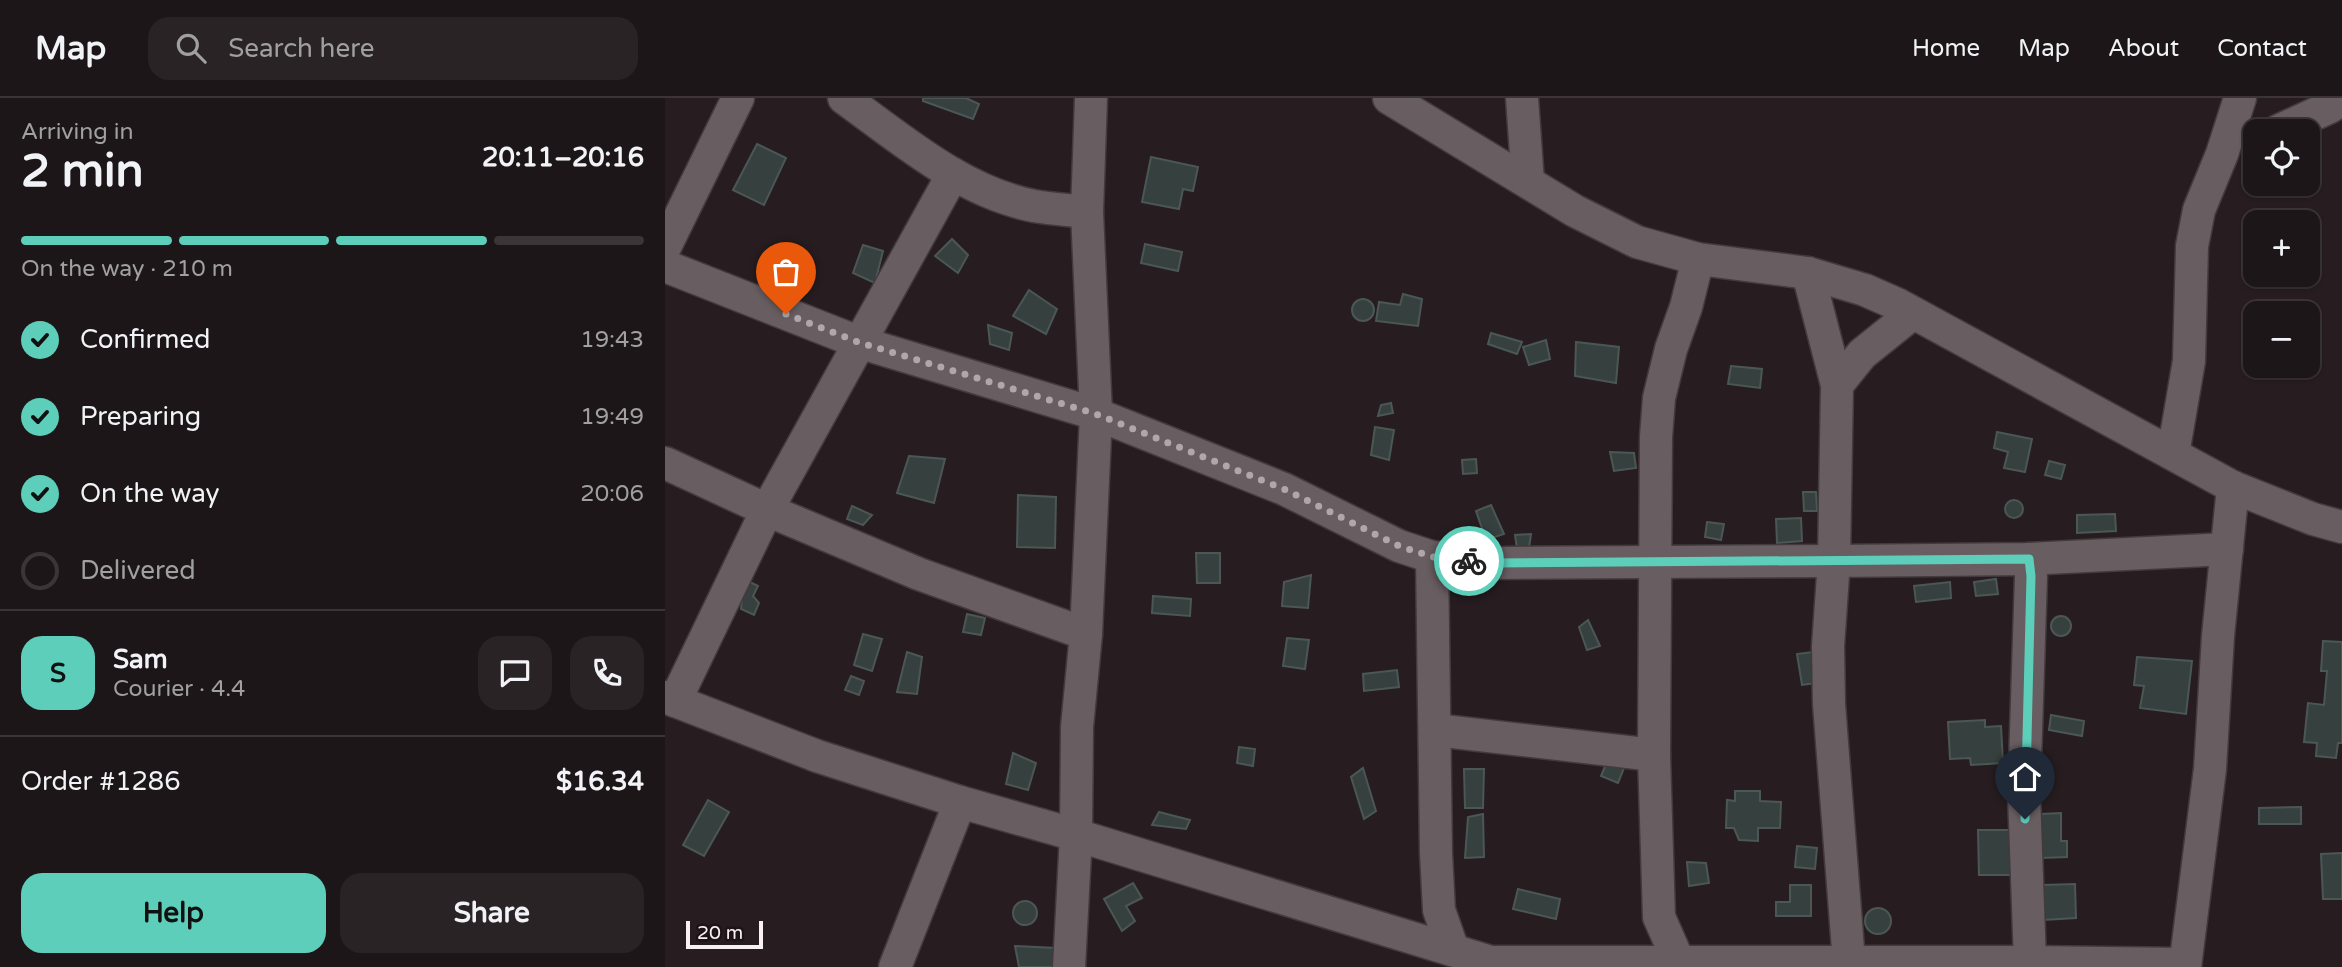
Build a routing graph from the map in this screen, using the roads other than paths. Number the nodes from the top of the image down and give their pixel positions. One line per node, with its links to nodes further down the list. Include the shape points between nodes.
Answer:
1 (738, 98): 14 (street)
2 (844, 98): 11 (street, via 902,143)
3 (1091, 98): 13 (street)
4 (1388, 98): 12 (street)
5 (2240, 98): 10 (street)
6 (2342, 99): 8 (street)
7 (1521, 100): 12 (street)
8 (2304, 119)
9 (2243, 144): 10 (street)
10 (2222, 154): 22 (street, via 2199,210 2192,246 2189,361)
11 (953, 174): 13 (street, via 1032,206); 19 (street)
12 (1528, 182): 15 (street, via 1637,242)
13 (1087, 212): 21 (street)
14 (665, 247)
15 (1698, 259): 17 (street); 31 (street, via 1659,398)
16 (665, 266): 19 (street)
17 (1808, 273): 18 (street, via 1865,290); 20 (street)
18 (1913, 313): 20 (street, via 1862,354); 22 (street)
19 (858, 342): 21 (street); 25 (street)
20 (1837, 385): 30 (street)
21 (1096, 414): 28 (street, via 1284,489 1399,546); 32 (street)
22 (2173, 454): 24 (street)
23 (665, 463): 25 (street)
24 (2233, 487): 26 (street); 27 (street)
25 (767, 510): 32 (street, via 919,574); 33 (street)
26 (2342, 527)
27 (2227, 549): 29 (street); 43 (street, via 2210,769)
28 (1433, 557): 31 (street, via 1494,563); 34 (street)
29 (2029, 559): 30 (street); 40 (street, via 2024,794)
30 (1834, 561): 31 (street); 39 (street, via 1829,704)
31 (1654, 563): 35 (street)
32 (1086, 634): 37 (street, via 1077,727)
33 (670, 699): 36 (street, via 817,756)
34 (1435, 730): 35 (street); 38 (street, via 1439,910)
35 (1654, 755): 42 (street, via 1659,917)
36 (960, 802): 37 (street); 44 (street)
37 (1076, 835): 38 (street); 45 (street)
38 (1453, 950): 41 (street)
39 (1849, 961): 40 (street); 42 (street)
40 (2030, 962): 43 (street)
41 (1491, 965): 42 (street)
42 (1681, 965)
43 (2185, 966)
44 (895, 967)
45 (1069, 967)

